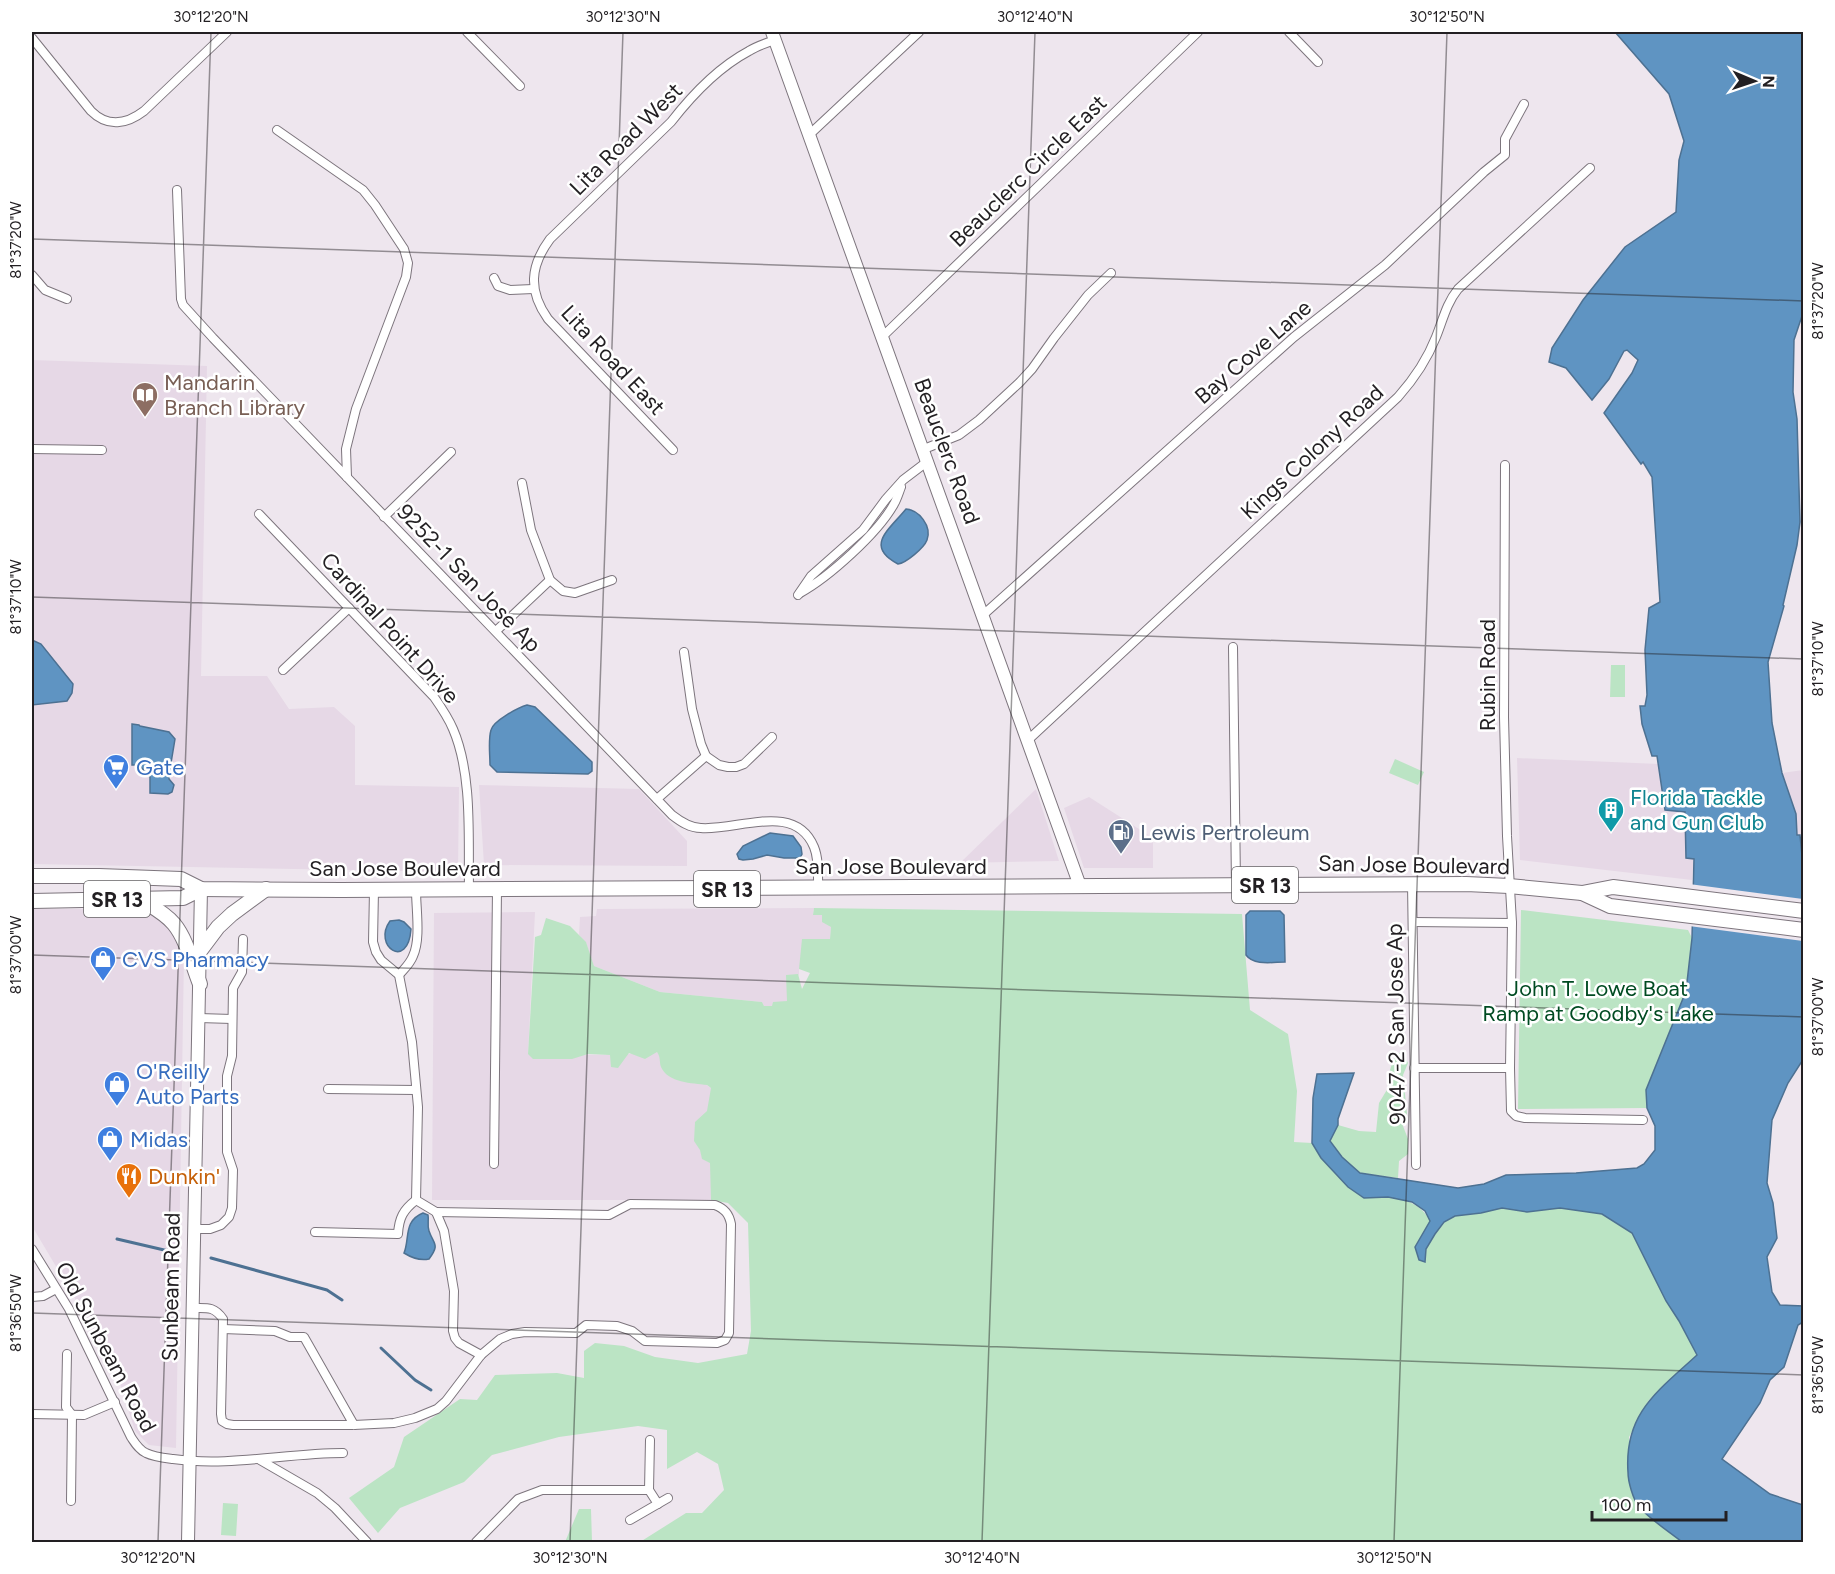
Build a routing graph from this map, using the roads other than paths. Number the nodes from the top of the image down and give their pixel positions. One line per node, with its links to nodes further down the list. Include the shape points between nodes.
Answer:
1 (39, 32): 8 (street)
2 (227, 32): 8 (street, via 144,111 120,123 96,116)
3 (467, 32): 10 (street)
4 (919, 32): 13 (street)
5 (1198, 32): 21 (street, Beauclerc Circle East)
6 (1289, 32): 9 (street)
7 (774, 36): 13 (street, Beauclerc Road); 19 (street, Lita Road West, via 718,73 550,239 537,260)
8 (32, 38)
9 (1318, 62)
10 (520, 86)
11 (1524, 104): 38 (street, Bay Cove Lane, via 1505,139 1505,155 1385,265 1294,337)
12 (277, 130): 28 (street, via 363,190 391,227 408,263 356,409 346,449)
13 (810, 134): 21 (street, Beauclerc Road)
14 (1590, 168): 44 (street, Kings Colony Road, via 1458,289 1424,363 1398,398)
15 (177, 190): 28 (street, 9252-1 San Jose Ap, via 183,304)
16 (1111, 273): 26 (street, via 1088,295 1011,391 979,420)
17 (32, 275): 20 (street, via 45,290)
18 (494, 278): 19 (street, via 498,286 510,290)
19 (533, 289): 24 (street, Lita Road East, via 548,319)
20 (66, 299)
21 (883, 336): 26 (street, Beauclerc Road)
22 (32, 449): 23 (street)
23 (102, 450)
24 (673, 450)
25 (452, 452): 32 (street)
26 (926, 455): 29 (street); 38 (street, Beauclerc Road)
27 (1505, 465): 51 (street, Rubin Road, via 1504,717)
28 (347, 477): 32 (street, 9252-1 San Jose Ap)
29 (903, 480): 33 (street); 34 (street, via 894,504)
30 (522, 483): 35 (street, via 531,530)
31 (260, 514): 37 (street, Cardinal Point Drive)
32 (384, 517): 39 (street, 9252-1 San Jose Ap)
33 (849, 542): 34 (street); 34 (street, via 811,576 798,595)
34 (855, 549)
35 (550, 580): 36 (street, via 563,591 575,593); 39 (street)
36 (612, 580)
37 (349, 608): 42 (street); 58 (street, Cardinal Point Drive, via 434,697 453,729 465,770)
38 (983, 615): 44 (street, Beauclerc Road)
39 (496, 631): 46 (street, 9252-1 San Jose Ap)
40 (1233, 647): 49 (street)
41 (684, 652): 45 (street, via 692,709)
42 (283, 670)
43 (772, 737): 45 (street, via 736,767 719,765)
44 (1028, 740): 50 (street, Beauclerc Road)
45 (706, 756): 46 (street)
46 (657, 799): 52 (street, 9252-1 San Jose Ap, via 682,823 701,828 771,821 800,828 817,854)
47 (32, 876): 53 (main road, San Jose Boulevard / SR 13, via 181,879)
48 (1412, 884): 49 (main road, San Jose Boulevard / SR 13); 51 (main road, San Jose Boulevard / SR 13); 63 (street, 9047-2 San Jose Ap)
49 (1236, 885): 50 (main road, San Jose Boulevard / SR 13)
50 (1080, 886): 52 (main road, San Jose Boulevard / SR 13)
51 (1509, 886): 59 (main road, San Jose Boulevard / SR 13); 64 (street, Rubin Road)
52 (818, 888): 55 (main road, San Jose Boulevard / SR 13)
53 (201, 889): 54 (main road, San Jose Boulevard / SR 13); 60 (main road, San Jose Boulevard / SR 13, via 183,898); 67 (street, Sunbeam Road)
54 (266, 889): 56 (main road, San Jose Boulevard / SR 13); 67 (main road, via 218,927)
55 (497, 889): 58 (main road, San Jose Boulevard / SR 13); 77 (street)
56 (374, 890): 57 (main road, San Jose Boulevard / SR 13); 68 (street, via 373,942 381,960)
57 (416, 890): 58 (main road, San Jose Boulevard / SR 13); 68 (street, via 417,942 409,964)
58 (469, 890)
59 (1582, 893): 62 (main road, San Jose Boulevard / SR 13, via 1613,887); 65 (main road, San Jose Boulevard / SR 13, via 1610,906)
60 (140, 899): 61 (main road, San Jose Boulevard / SR 13); 69 (main road, via 173,923)
61 (32, 901)
62 (1803, 911)
63 (1413, 922): 64 (street); 72 (street, 9047-2 San Jose Ap)
64 (1512, 923): 73 (street, Rubin Road)
65 (1803, 930)
66 (243, 939): 71 (street, via 242,972 233,988)
67 (201, 951): 69 (street, Sunbeam Road)
68 (399, 975): 75 (street, via 412,1042)
69 (200, 984): 70 (street, Sunbeam Road)
70 (199, 1018): 71 (street); 81 (street, Sunbeam Road)
71 (232, 1019): 81 (street, via 227,1152 233,1170 232,1208 221,1225)
72 (1414, 1068): 73 (street); 78 (street, 9047-2 San Jose Ap)
73 (1510, 1068): 76 (street, Rubin Road, via 1510,1104 1516,1116)
74 (328, 1089): 75 (street)
75 (416, 1090): 79 (street)
76 (1643, 1120)
77 (494, 1164)
78 (1416, 1165)
79 (416, 1200): 80 (street); 82 (street, via 400,1216 398,1234)
80 (436, 1212): 89 (street, via 451,1267 455,1338); 89 (street, via 609,1215 630,1204 662,1204 715,1205 729,1215 730,1326 725,1340 645,1341 617,1326 586,1325 576,1333 512,1334)
81 (193, 1229): 86 (street, Sunbeam Road)
82 (315, 1232)
83 (32, 1249): 84 (street, Old Sunbeam Road)
84 (56, 1289): 85 (street); 90 (street, Old Sunbeam Road)
85 (32, 1297)
86 (192, 1308): 87 (street, via 217,1311 223,1319); 97 (street, Sunbeam Road)
87 (223, 1329): 93 (street, via 275,1331 304,1337); 93 (street, via 221,1414 227,1424)
88 (67, 1354): 92 (street, via 66,1407)
89 (481, 1355): 93 (street, via 437,1409 394,1423)
90 (115, 1402): 92 (street, via 84,1415); 97 (street, Old Sunbeam Road, via 131,1437 144,1452)
91 (32, 1414): 92 (street)
92 (72, 1415): 100 (street)
93 (354, 1425)
94 (650, 1440): 98 (street)
95 (343, 1453): 96 (street, Old Sunbeam Road)
96 (260, 1460): 97 (street, Old Sunbeam Road); 104 (street, via 317,1493)
97 (189, 1461): 103 (street, Sunbeam Road)
98 (649, 1490): 101 (street); 105 (street, via 542,1490 518,1499)
99 (668, 1498): 101 (street)
100 (71, 1501)
101 (658, 1504): 102 (street)
102 (630, 1520)
103 (189, 1542)
104 (367, 1542)
105 (476, 1542)

